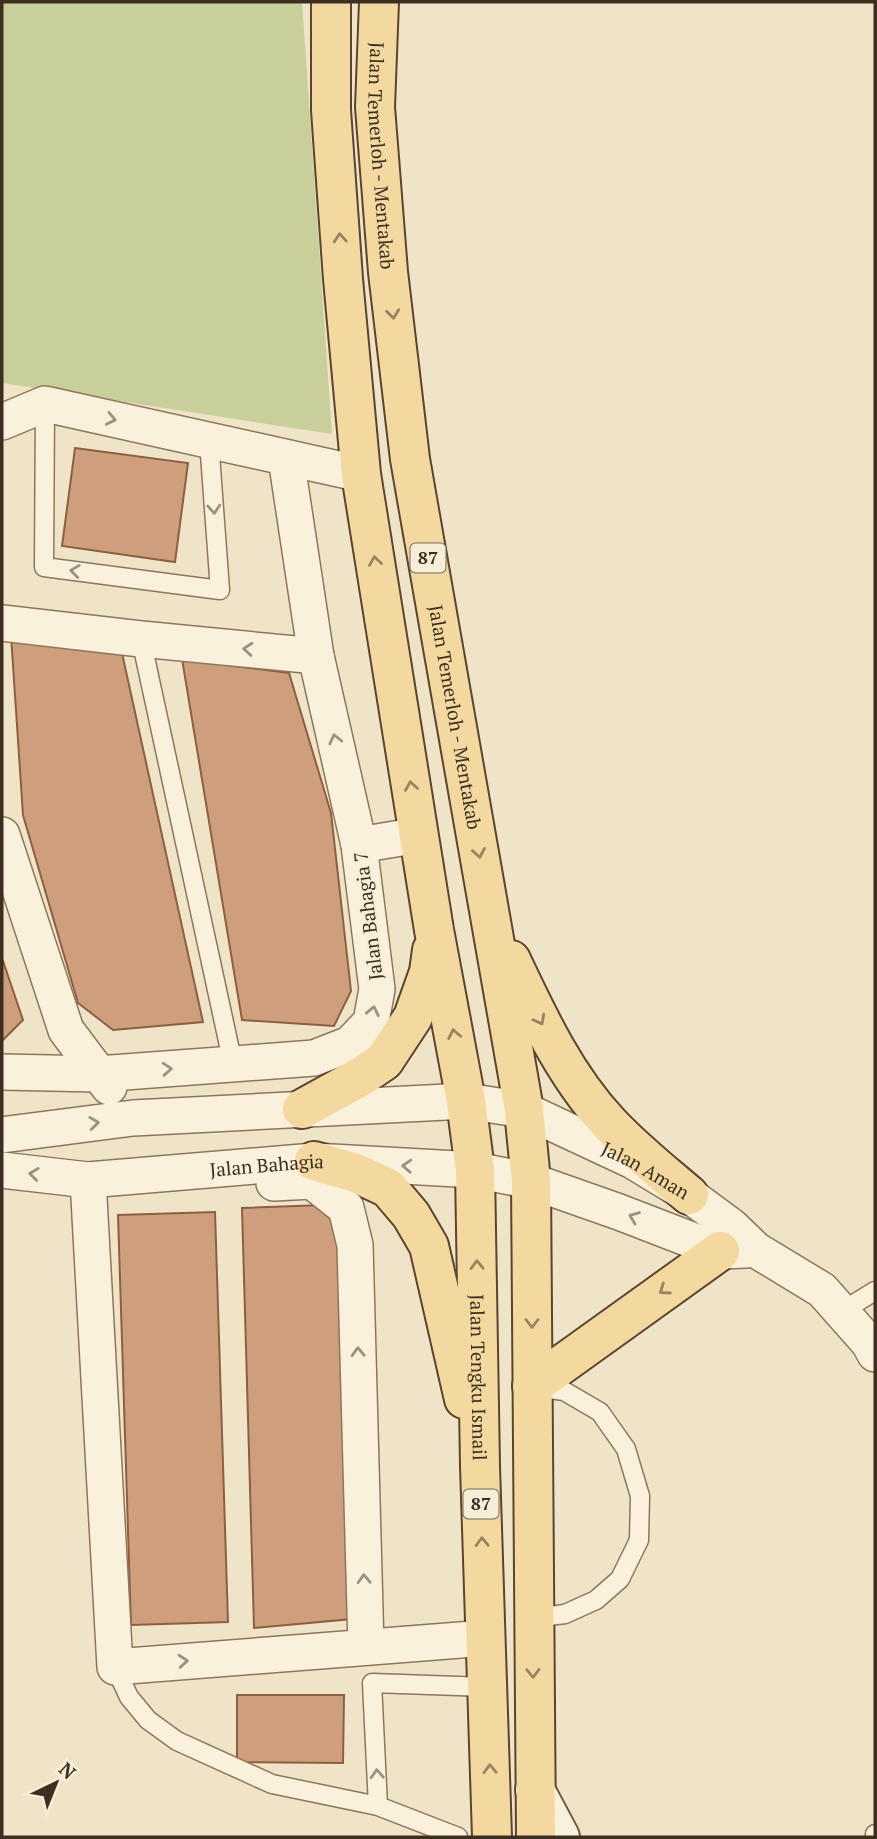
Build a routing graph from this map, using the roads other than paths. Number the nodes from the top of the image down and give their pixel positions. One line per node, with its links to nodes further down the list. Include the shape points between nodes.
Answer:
1 (331, 2): 7 (main road, 87, one-way to 1, via 331,110)
2 (379, 2): 14 (main road, Jalan Temerloh - Mentakab / 87, one-way to 14, via 376,120 409,446)
3 (45, 404): 4 (street); 5 (street, one-way to 5); 5 (lane, one-way to 3, via 219,590 44,567)
4 (2, 422)
5 (209, 441): 6 (street)
6 (286, 458): 7 (street); 10 (street, Jalan Bahagia 7)
7 (361, 474): 12 (main road, 87, one-way to 7)
8 (2, 623): 9 (street)
9 (141, 639): 10 (street, one-way to 9); 16 (lane)
10 (316, 656): 13 (street, Jalan Bahagia 7, one-way to 10)
11 (2, 835): 18 (street, via 66,1030)
12 (419, 835): 13 (street); 15 (main road, 87)
13 (359, 845): 16 (street, Jalan Bahagia 7, one-way to 13, via 314,1058 349,1044 371,1022 377,989)
14 (490, 914): 21 (main road, Jalan Temerloh - Mentakab / 87); 29 (main road, one-way to 29, via 575,1081 608,1122)
15 (434, 930): 19 (main road, 87, one-way to 15); 20 (main road, via 429,972 413,1017 384,1061)
16 (233, 1064): 18 (street, Jalan Bahagia 7, one-way to 16)
17 (2, 1072): 18 (street, Jalan Bahagia 7)
18 (99, 1074): 22 (street)
19 (466, 1101): 20 (street); 21 (street); 26 (main road, 87)
20 (302, 1109): 22 (street)
21 (524, 1110): 27 (main road, Jalan Temerloh - Mentakab / 87); 29 (street, Jalan Aman, via 633,1161)
22 (133, 1118): 23 (street, one-way to 22)
23 (2, 1135)
24 (314, 1161): 26 (street, Jalan Bahagia, one-way to 24); 28 (street, Jalan Bahagia); 35 (main road, via 388,1188 429,1247)
25 (2, 1170): 28 (street, Jalan Bahagia, one-way to 25)
26 (475, 1170): 27 (street, Jalan Bahagia); 35 (main road, Jalan Tengku Ismail / 87, one-way to 26)
27 (531, 1181): 30 (street, Jalan Bahagia, one-way to 27); 34 (main road, 87, one-way to 34)
28 (89, 1188): 38 (street, one-way to 28, via 355,1245 346,1208 312,1181); 39 (street)
29 (689, 1195): 30 (street, Jalan Aman, via 731,1226)
30 (738, 1251): 32 (street, via 822,1290); 34 (main road, one-way to 34)
31 (875, 1291): 32 (lane)
32 (841, 1312): 33 (street)
33 (875, 1354)
34 (532, 1386): 36 (main road, 87); 36 (lane, via 564,1391 600,1412 626,1449 640,1496 639,1540 620,1579 596,1600 565,1614)
35 (480, 1466): 37 (main road, Jalan Tengku Ismail / 87, one-way to 35)
36 (533, 1618): 41 (main road, 87, one-way to 41)
37 (486, 1638): 38 (street); 40 (main road, Jalan Tengku Ismail / 87)
38 (366, 1647): 39 (street, one-way to 38)
39 (115, 1667): 42 (lane, via 129,1697 148,1720 177,1741 272,1784)
40 (487, 1686): 42 (lane, one-way to 40, via 372,1683); 44 (main road, Jalan Tengku Ismail / 87, one-way to 40)
41 (534, 1790): 45 (main road, 87); 46 (main road)
42 (378, 1806): 43 (lane)
43 (458, 1837)
44 (492, 1837)
45 (536, 1837)
46 (560, 1837)

